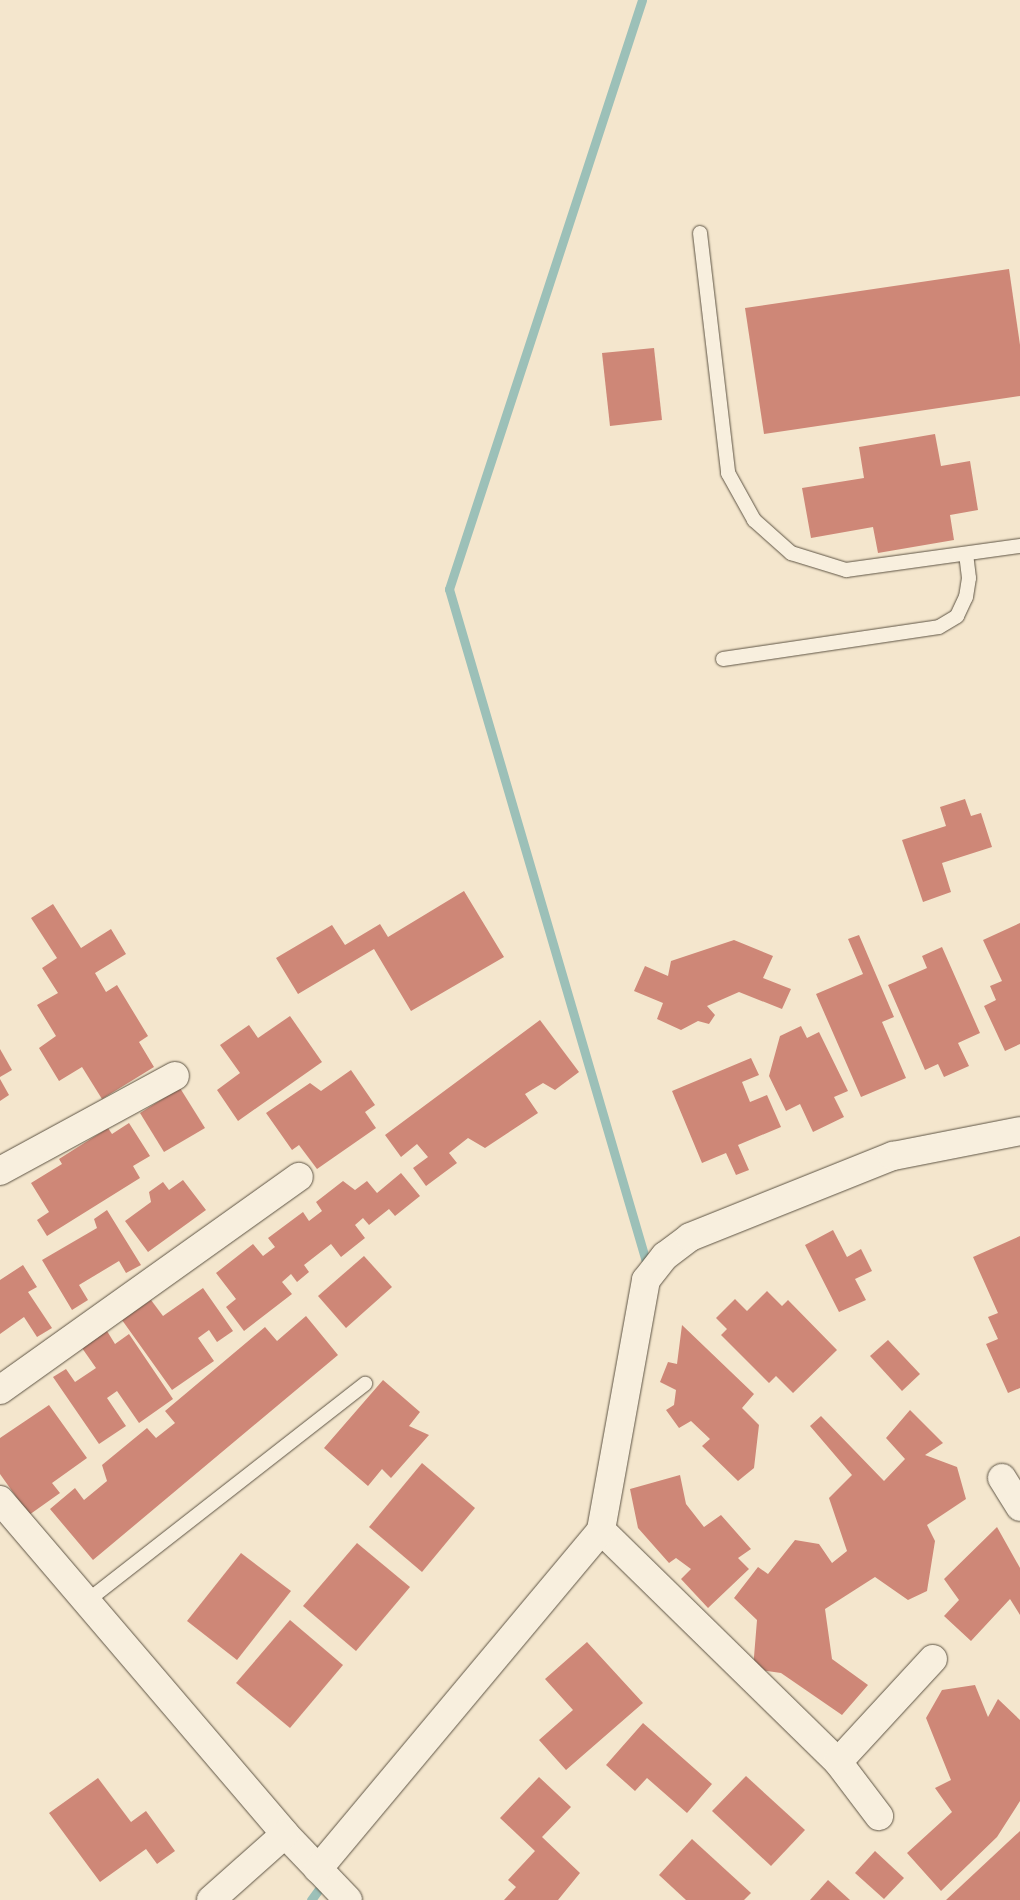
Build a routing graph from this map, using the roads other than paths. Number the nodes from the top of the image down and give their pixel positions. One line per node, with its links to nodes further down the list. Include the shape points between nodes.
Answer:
1 (700, 232): 3 (lane, via 728,473 754,520 790,553 846,570)
2 (1020, 546): 3 (lane)
3 (966, 555): 4 (lane, via 966,597 957,616 939,626)
4 (723, 659)
5 (175, 1076): 7 (street)
6 (1020, 1131): 14 (street, via 893,1156 690,1237 665,1256 646,1280)
7 (0, 1171)
8 (299, 1177): 10 (street)
9 (365, 1384): 15 (lane)
10 (0, 1390)
11 (1002, 1478): 13 (street)
12 (0, 1500): 15 (street)
13 (1020, 1507)
14 (601, 1530): 17 (street); 20 (street, via 410,1758)
15 (87, 1601): 19 (street)
16 (933, 1659): 17 (street)
17 (838, 1762): 18 (street)
18 (879, 1816)
19 (285, 1834): 20 (street); 21 (street)
20 (331, 1882)
21 (212, 1900)

